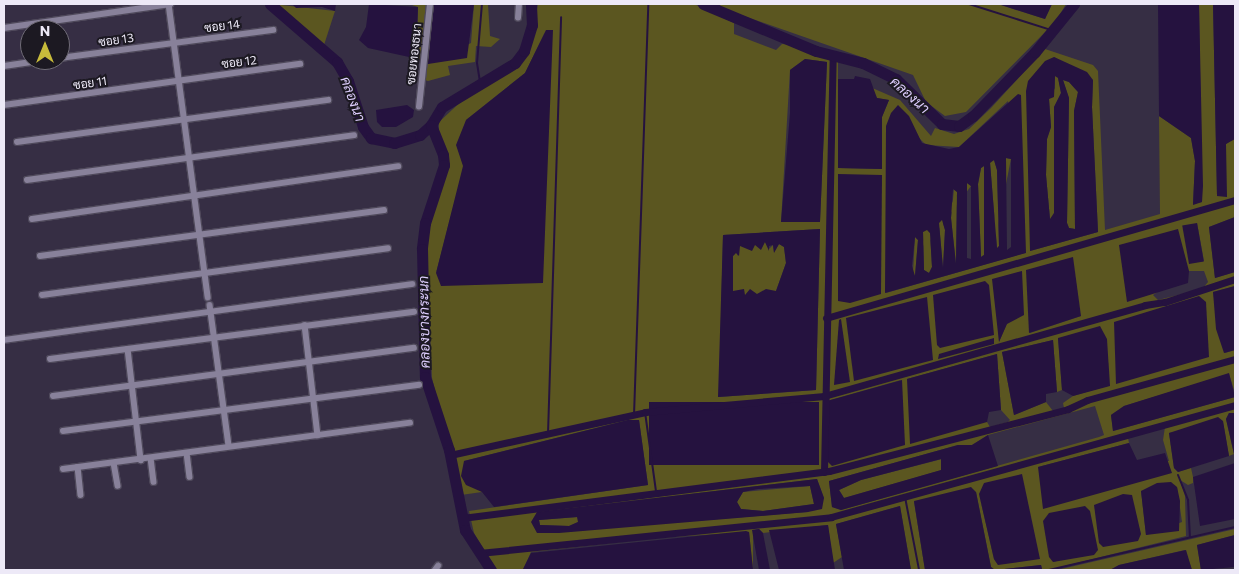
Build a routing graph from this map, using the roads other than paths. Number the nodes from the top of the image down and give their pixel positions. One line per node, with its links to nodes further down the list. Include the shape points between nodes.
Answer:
1 (169, 4): 5 (street); 7 (street)
2 (430, 4): 15 (street, ซอยทองธนา)
3 (519, 4): 4 (street)
4 (518, 18)
5 (4, 28)
6 (273, 30): 7 (street, ซอย 14)
7 (174, 42): 8 (street, ซอย 13); 12 (street)
8 (70, 57)
9 (20, 64): 11 (street)
10 (300, 64): 12 (street, ซอย 12)
11 (4, 66)
12 (179, 80): 14 (street, ซอย 11); 16 (street)
13 (328, 100): 16 (street)
14 (4, 105)
15 (418, 107)
16 (184, 118): 18 (street); 19 (street)
17 (354, 135): 19 (street)
18 (17, 142)
19 (190, 156): 21 (street); 22 (street)
20 (398, 166): 22 (street)
21 (27, 180)
22 (195, 195): 24 (street); 25 (street)
23 (384, 210): 25 (street)
24 (32, 219)
25 (200, 233): 27 (street); 28 (street)
26 (388, 248): 28 (street)
27 (40, 256)
28 (205, 271): 30 (street); 31 (street)
29 (412, 284): 33 (street)
30 (42, 295)
31 (208, 297)
32 (210, 304): 33 (street)
33 (212, 312): 36 (street); 37 (street)
34 (414, 312): 35 (street)
35 (305, 325): 36 (street); 41 (street)
36 (214, 337): 39 (street); 42 (street)
37 (4, 340)
38 (414, 348): 41 (street)
39 (128, 349): 40 (street); 44 (street)
40 (50, 359)
41 (310, 362): 42 (street); 46 (street)
42 (219, 373): 44 (street); 47 (street)
43 (419, 384): 46 (street)
44 (133, 386): 45 (street); 48 (street)
45 (53, 396)
46 (314, 398): 47 (street); 51 (street)
47 (224, 410): 48 (street); 52 (street)
48 (138, 422): 50 (street); 55 (street)
49 (410, 423): 51 (street)
50 (63, 431)
51 (318, 435): 52 (street)
52 (229, 446): 53 (street)
53 (187, 453): 54 (street); 59 (street)
54 (151, 458): 55 (street); 60 (street)
55 (141, 460): 56 (street)
56 (114, 463): 57 (street); 61 (street)
57 (78, 468): 58 (street); 62 (street)
58 (63, 469)
59 (190, 477)
60 (154, 482)
61 (118, 486)
62 (81, 495)

